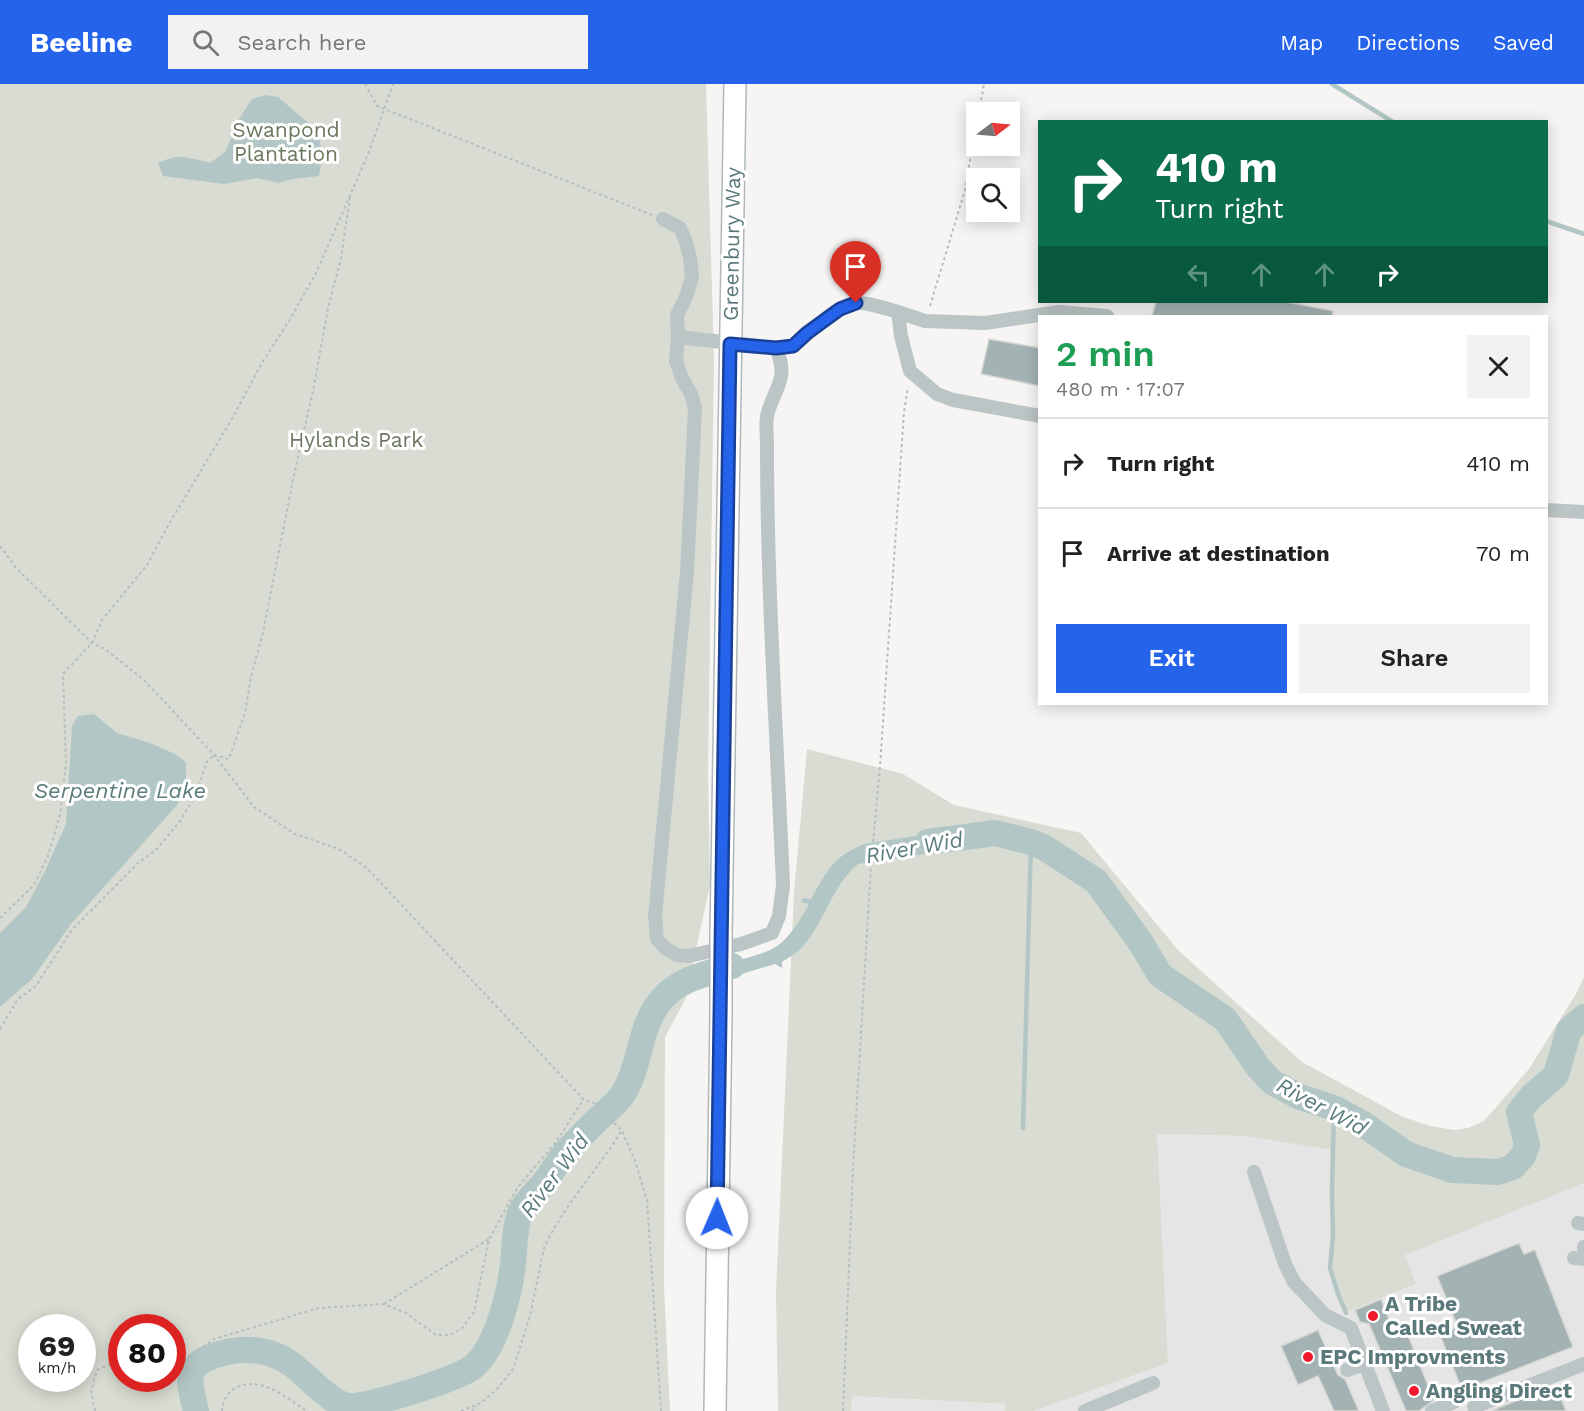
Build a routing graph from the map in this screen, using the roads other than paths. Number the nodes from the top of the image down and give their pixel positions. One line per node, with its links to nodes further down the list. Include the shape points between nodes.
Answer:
1 (735, 84): 8 (highway, Greenbury Way)
2 (663, 219): 7 (street, via 680,228 690,258 692,277 676,315)
3 (898, 312): 4 (street, via 925,321 985,323); 9 (street, via 856,303 840,309 793,346); 10 (street, via 910,371 937,394)
4 (1038, 315)
5 (1039, 315): 6 (street)
6 (1095, 315)
7 (678, 337): 8 (street); 9 (street, via 676,361 695,408 687,572 655,916 657,939 677,955 689,956 741,944 772,933 779,916 783,876 767,535 767,414 783,371)
8 (730, 344): 9 (street); 19 (highway, Greenbury Way, bridge)
9 (776, 348)
10 (1038, 416)
11 (1548, 510): 12 (street)
12 (1584, 512)
13 (1254, 1172): 14 (street, via 1294,1282 1325,1315 1351,1328)
14 (1365, 1364): 16 (street); 21 (street)
15 (1584, 1364): 23 (street, via 1474,1407)
16 (1347, 1370)
17 (1153, 1383): 20 (street)
18 (1454, 1402): 22 (street)
19 (715, 1411)
20 (1085, 1411)
21 (1383, 1411)
22 (1432, 1411)
23 (1476, 1411)

